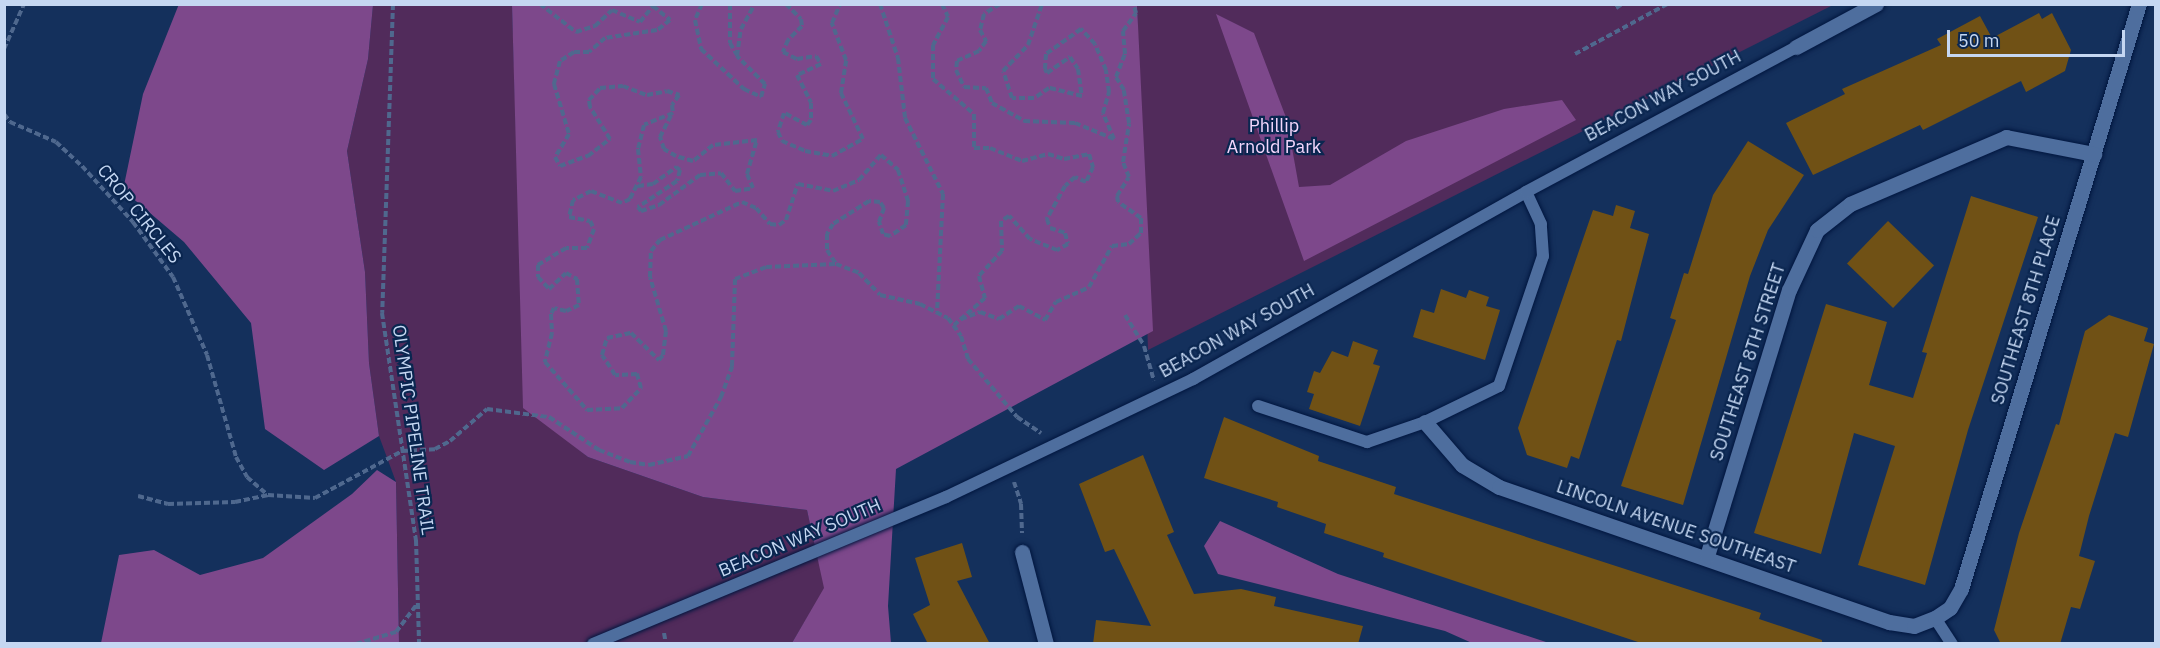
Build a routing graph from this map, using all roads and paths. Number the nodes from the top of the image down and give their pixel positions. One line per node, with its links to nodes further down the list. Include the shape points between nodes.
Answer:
1 (24, 4): 20 (path)
2 (393, 4): 38 (path, OLYMPIC PIPELINE TRAIL, via 382,313)
3 (540, 4): 23 (path, via 576,32 595,26 612,10 640,22 653,6 670,20 657,30 605,38 589,52 574,52 560,61 554,84 569,134 555,158 560,166 588,156 610,139 590,107 589,100 600,88 623,86 647,95 673,91 679,95 672,105)
4 (702, 4): 22 (path, via 695,20 701,49 744,88 761,97 765,84)
5 (730, 4): 22 (path, via 730,43)
6 (755, 4): 22 (path, via 741,29)
7 (786, 4): 8 (path, via 801,19 802,26 788,40 783,52 804,60 816,56 821,64 797,75 810,103 811,120 807,125 784,113 777,132 782,141 832,156 858,146 863,139 841,93 846,60 832,23)
8 (840, 4)
9 (880, 4): 30 (path, via 898,58 905,118 943,194 936,266)
10 (942, 4): 32 (path, via 948,17 933,45 933,79 974,114 974,148 990,148 1022,161 1048,154 1064,159 1089,154 1093,167 1086,182 1075,177 1065,186 1047,219 1050,228 1065,233 1068,244 1056,250 1030,239 1009,216 1001,221 1002,251 979,276 985,298)
11 (1000, 4): 12 (path, via 984,14 980,30 986,41 979,51 957,61 956,70 964,87 986,87 992,103 1024,121 1075,123 1114,139 1103,113 1109,92 1106,70 1095,44 1081,29 1046,54 1045,69 1047,73 1070,57 1078,69 1082,96 1049,88 1034,98 1012,98 1003,71 1028,45 1032,22)
12 (1042, 4)
13 (1133, 4): 32 (path, via 1136,13 1122,31 1125,54 1116,77 1124,90 1129,123 1122,162 1129,177 1117,196 1118,202 1141,218 1141,233 1129,244 1112,246 1089,287 1056,302 1045,320 1019,306 999,319 980,312)
14 (1622, 4): 18 (path)
15 (1667, 4): 21 (path)
16 (1876, 4): 19 (street, BEACON WAY SOUTH)
17 (2139, 4): 26 (street, SOUTHEAST 8TH PLACE)
18 (1616, 8)
19 (1796, 47): 28 (lane, BEACON WAY SOUTH)
20 (4, 49)
21 (1575, 54)
22 (737, 56)
23 (673, 113): 27 (path, via 644,125); 27 (path, via 660,137 664,149 676,156 693,161 713,145 757,140 747,174 753,188 735,191 722,173 700,175 659,205 641,211 638,207 677,181 680,170 676,167 658,182)
24 (4, 114): 25 (path, CROP CIRCLES)
25 (7, 121): 40 (path, CROP CIRCLES, via 56,142 82,166 133,222 173,277 207,355 236,457 246,477)
26 (2094, 154): 43 (street, SOUTHEAST 8TH STREET, via 2006,137 1850,204 1817,230 1789,290); 45 (street, SOUTHEAST 8TH PLACE, via 1961,589 1950,608)
27 (637, 186): 29 (path, via 622,203 591,191 573,200 569,217 590,221 594,229 587,248 566,248 538,265 538,277 549,289 566,273 577,279 579,305 566,311 554,308 550,314 552,333 545,362 587,410 622,408 641,388 637,374 615,375 602,355 607,338 631,333 659,360 663,355 666,331 650,277 651,251 660,240 742,202 756,208 770,224 779,225 786,220 798,184 833,191 859,180 874,158 890,159 898,170 908,201 906,225 890,236 883,234 880,202 869,201 848,211 827,234 827,250)
28 (1526, 192): 34 (lane, BEACON WAY SOUTH); 36 (lane, via 1541,224 1543,256 1499,386)
29 (836, 264): 30 (path, via 860,273 880,295); 38 (path, via 766,267 735,279 732,366 721,397 688,456 649,465 630,462 599,450 549,417 487,409 435,449)
30 (937, 313): 33 (path)
31 (1125, 315): 34 (path, via 1144,346)
32 (960, 319): 33 (path)
33 (954, 326): 37 (path, via 968,359 1017,417)
34 (1158, 396): 37 (lane, BEACON WAY SOUTH)
35 (1258, 406): 36 (lane, via 1367,442)
36 (1425, 422): 43 (street, LINCOLN AVENUE SOUTHEAST, via 1462,465 1500,487)
37 (1055, 445): 39 (lane, BEACON WAY SOUTH)
38 (402, 451): 40 (path, via 315,498); 44 (path, OLYMPIC PIPELINE TRAIL, via 416,540)
39 (1010, 467): 42 (path, via 1022,504); 48 (lane, BEACON WAY SOUTH)
40 (268, 495): 41 (path, via 168,504)
41 (138, 496)
42 (1022, 552): 49 (street)
43 (1707, 556): 45 (street, LINCOLN AVENUE SOUTHEAST, via 1889,622 1914,627)
44 (418, 603): 46 (path, via 396,632); 47 (path, OLYMPIC PIPELINE TRAIL)
45 (1935, 618): 50 (lane)
46 (356, 644)
47 (419, 644)
48 (593, 644)
49 (1046, 644)
50 (1952, 644)

